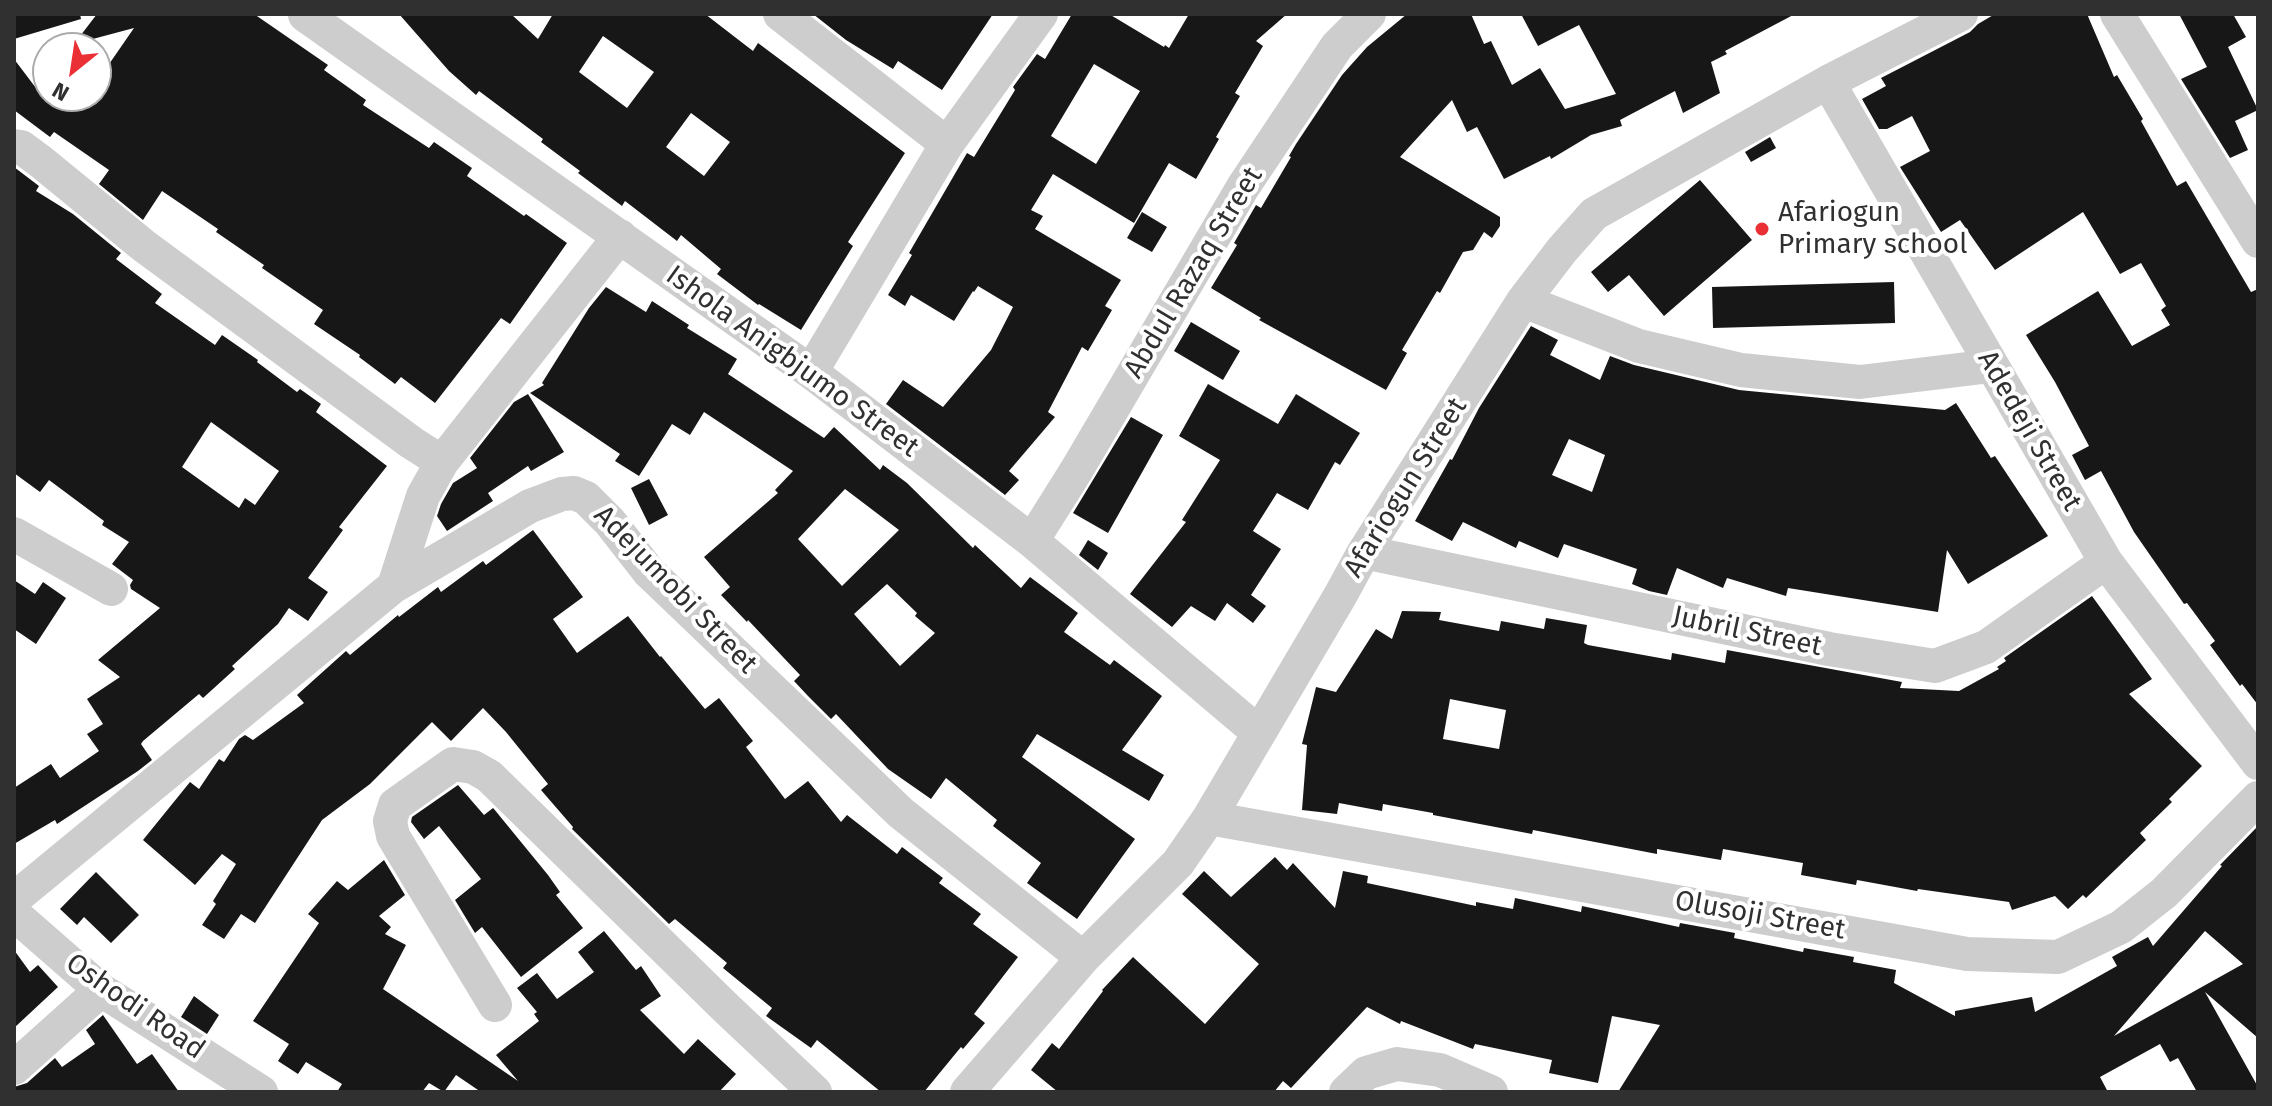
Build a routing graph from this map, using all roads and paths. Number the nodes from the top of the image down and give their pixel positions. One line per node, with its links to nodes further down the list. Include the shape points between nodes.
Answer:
1 (780, 14): 8 (street)
2 (1041, 14): 8 (street)
3 (1369, 14): 17 (street, Abdul Razaq Street, via 1337,46 1243,187)
4 (2117, 14): 10 (street)
5 (305, 15): 11 (street, Ishola Anigbjumo Street)
6 (1941, 18): 7 (street, Afariogun Street)
7 (1828, 82): 12 (street, Afariogun Street, via 1594,214); 13 (street, Adedeji Street)
8 (947, 144): 14 (street)
9 (14, 146): 15 (street)
10 (2252, 221)
11 (620, 236): 14 (street, Ishola Anigbjumo Street); 15 (street)
12 (1523, 301): 13 (street, via 1639,346 1741,370 1860,382); 18 (street, Afariogun Street)
13 (1991, 366): 19 (street, Adedeji Street)
14 (811, 372): 17 (street, Ishola Anigbjumo Street)
15 (442, 462): 20 (street, via 423,496)
16 (14, 534): 21 (street)
17 (1032, 541): 22 (street, Ishola Anigbjumo Street)
18 (1364, 552): 19 (street, Jubril Street, via 1829,649 1935,666 1986,647); 22 (street, Afariogun Street)
19 (2106, 562): 23 (street, Adedeji Street)
20 (394, 586): 26 (street, Adejumobi Street); 28 (street, Adejumobi Street, via 530,506 562,494 586,498 649,572 901,813)
21 (111, 589)
22 (1259, 733): 25 (street, Afariogun Street)
23 (2258, 763)
24 (2258, 798): 25 (street, Olusoji Street, via 2154,901 2121,927 2058,957 1967,954)
25 (1209, 818): 28 (street, Afariogun Street, via 1178,863)
26 (14, 899)
27 (14, 914): 29 (street, Oshodi Road)
28 (1083, 958): 34 (street, Afariogun Street)
29 (101, 990): 31 (street); 32 (street, Oshodi Road)
30 (495, 1005): 33 (street, via 393,836 390,821 395,805 453,764 489,776)
31 (14, 1068)
32 (261, 1092)
33 (815, 1092)
34 (967, 1092)
35 (1346, 1092): 36 (street, via 1366,1073 1397,1064 1440,1070)
36 (1491, 1092)

